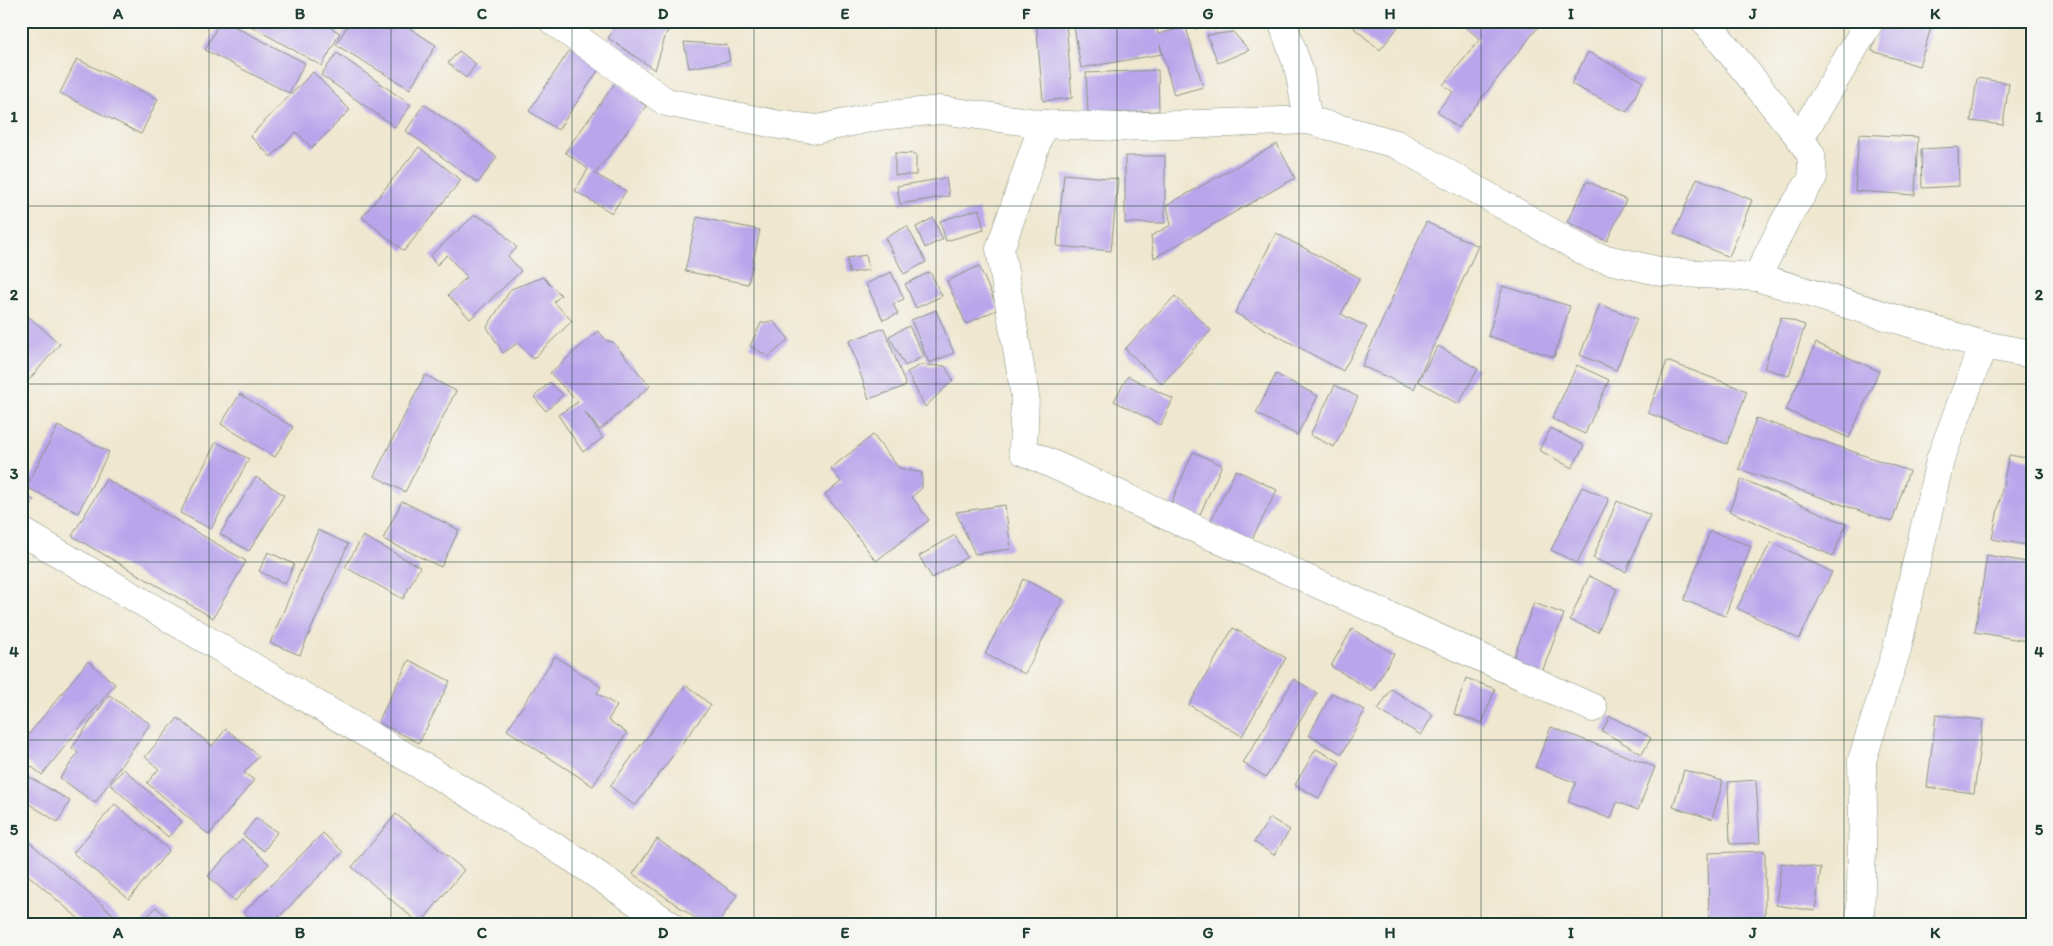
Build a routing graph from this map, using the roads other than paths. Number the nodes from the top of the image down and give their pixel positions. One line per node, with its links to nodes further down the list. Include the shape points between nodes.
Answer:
1 (553, 21): 6 (street, via 666,102 780,125 818,129 880,116 941,110)
2 (1282, 21): 5 (street, via 1299,70)
3 (1704, 21): 7 (street)
4 (1870, 21): 7 (street)
5 (1308, 120): 6 (street, via 1120,127); 8 (street, via 1396,144 1593,256 1662,272)
6 (1043, 124): 12 (street, via 1000,249 1025,396 1023,451)
7 (1800, 138): 8 (street, via 1811,155 1813,177 1786,219)
8 (1757, 276): 9 (street)
9 (1983, 345): 10 (street); 14 (street, via 1940,460 1897,649 1862,760)
10 (2032, 354)
11 (21, 531): 13 (street, via 473,796 577,861)
12 (1593, 708)
13 (670, 925)
14 (1860, 925)

